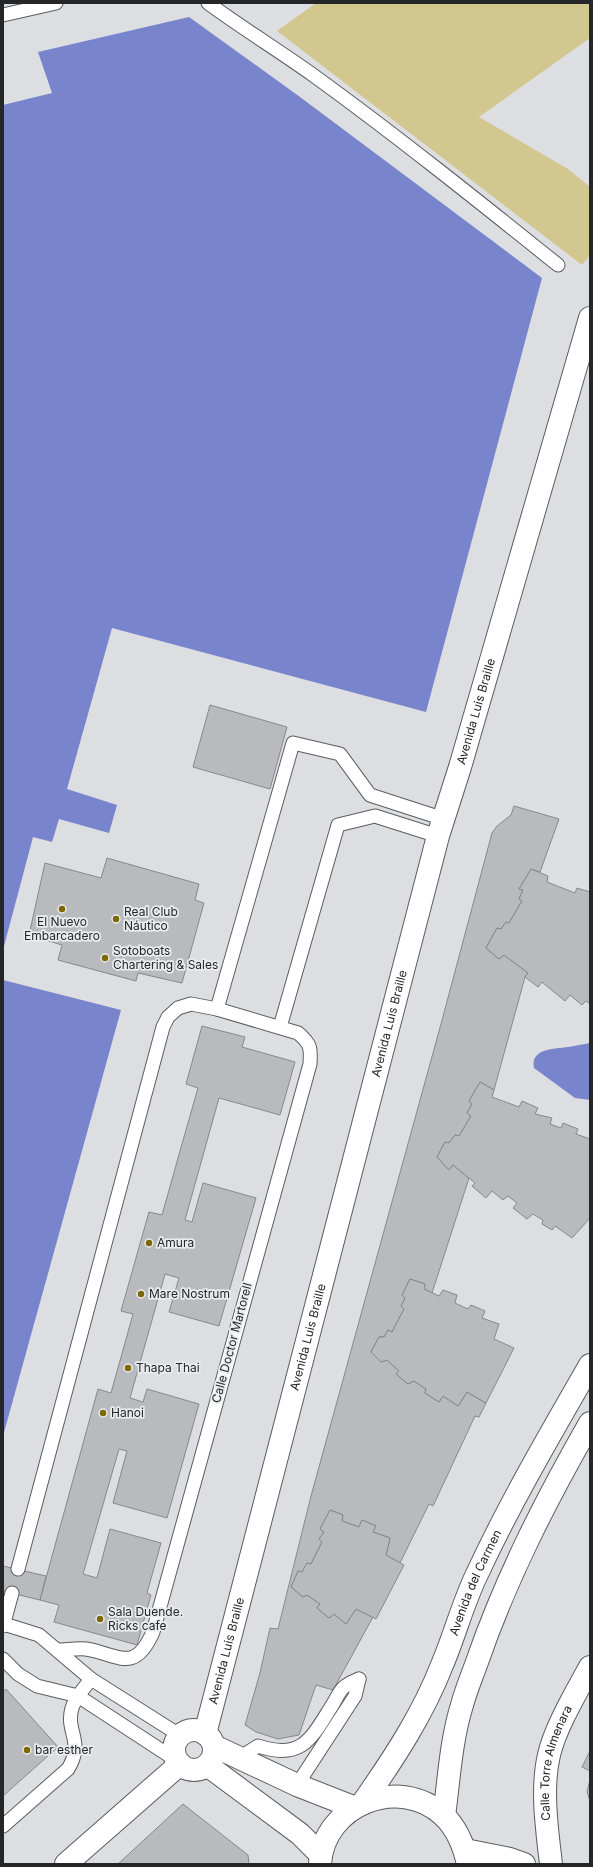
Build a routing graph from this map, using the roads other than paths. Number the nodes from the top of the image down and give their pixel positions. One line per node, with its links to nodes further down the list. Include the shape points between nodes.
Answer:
1 (56, 3): 3 (lane)
2 (208, 3): 4 (lane, via 312,74 431,163)
3 (3, 15)
4 (558, 265)
5 (590, 318): 6 (street, Avenida Luis Braille)
6 (441, 827): 7 (lane, via 370,795 340,754 293,743); 8 (lane, via 375,816 338,825); 20 (street, Avenida Luis Braille)
7 (217, 1009): 8 (lane, Calle Doctor Martorell); 11 (lane, Calle Doctor Martorell, via 190,1004 178,1008 163,1026)
8 (280, 1027): 14 (lane, Calle Doctor Martorell, via 298,1033 306,1040 311,1048 310,1064 153,1632 148,1644 138,1654 126,1660 85,1649)
9 (590, 1365): 24 (street, Avenida del Carmen, via 477,1574 442,1666 419,1715)
10 (590, 1423): 25 (street, via 562,1472 508,1580 483,1644 462,1704 455,1734)
11 (18, 1569)
12 (12, 1593): 13 (lane)
13 (4, 1625): 14 (lane, via 39,1635)
14 (57, 1650): 17 (lane)
15 (3, 1659): 18 (lane, via 18,1674 37,1686)
16 (590, 1667): 31 (street, Calle Torre Almenara, via 564,1717 549,1754 545,1797)
17 (91, 1679): 18 (lane); 19 (lane)
18 (78, 1696): 22 (lane); 26 (lane, via 72,1708 71,1720 76,1746 74,1758 68,1769)
19 (181, 1736): 20 (street, via 196,1730); 22 (street, via 175,1745)
20 (208, 1749): 21 (street); 22 (street, via 196,1770 184,1768); 28 (street, via 300,1834)
21 (239, 1758): 23 (street); 23 (lane, via 258,1746 284,1751 300,1747 314,1735 343,1688 359,1678 355,1696)
22 (178, 1762): 29 (street)
23 (297, 1785): 24 (street)
24 (359, 1804): 25 (street, via 385,1796 406,1797 426,1803); 28 (street, Avenida del Carmen, via 331,1828)
25 (444, 1816): 27 (street, via 457,1832)
26 (3, 1826)
27 (466, 1857): 30 (street, via 510,1859)
28 (320, 1859)
29 (66, 1864)
30 (524, 1864)
31 (551, 1864)

